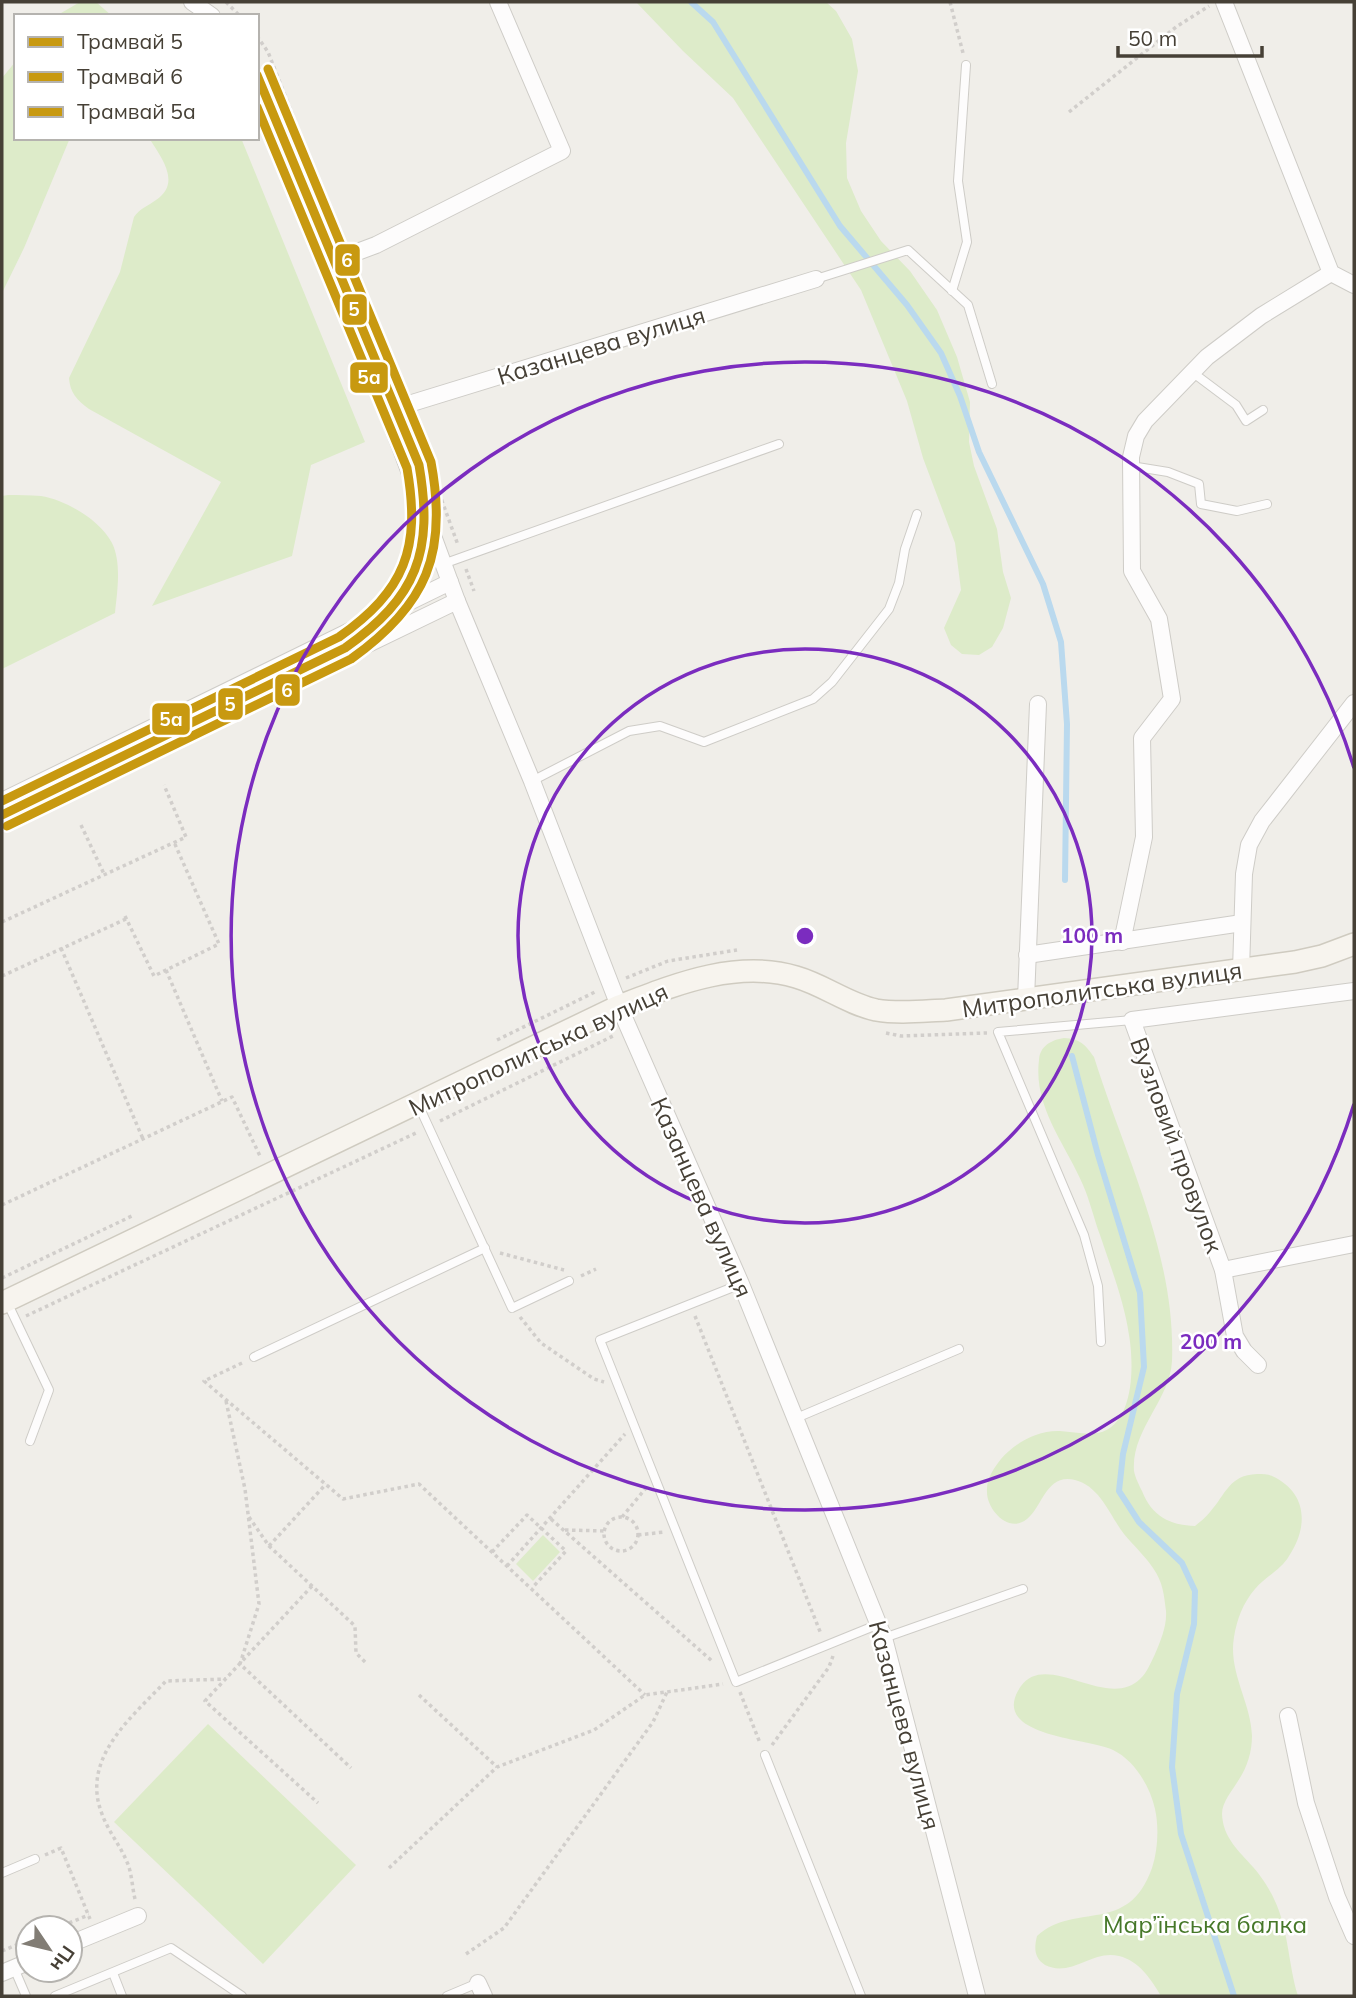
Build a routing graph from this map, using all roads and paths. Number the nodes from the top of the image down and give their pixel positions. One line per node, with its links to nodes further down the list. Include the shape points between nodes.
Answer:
1 (498, 2): 9 (street, via 562,151)
2 (950, 2): 6 (path)
3 (1216, 2): 8 (path, via 1176,27)
4 (1224, 2): 11 (street)
5 (259, 39): 9 (path)
6 (966, 65): 14 (lane, via 958,181 967,242)
7 (259, 87): 10 (street, Казанцева вулиця)
8 (1069, 113)
9 (348, 256): 10 (street); 17 (path)
10 (328, 263): 19 (street, Казанцева вулиця)
11 (1331, 273): 13 (street); 15 (street, via 1261,316)
12 (816, 279): 14 (lane, via 908,250); 17 (street, Казанцева вулиця)
13 (1354, 285)
14 (952, 291): 16 (lane, via 968,305)
15 (1192, 372): 18 (lane, via 1236,405 1246,421); 21 (street, via 1144,421 1136,436)
16 (992, 384)
17 (406, 405): 19 (street, Казанцева вулиця); 24 (path)
18 (1263, 410)
19 (386, 411): 25 (street, Казанцева вулиця)
20 (779, 444): 24 (lane)
21 (1131, 466): 22 (lane, via 1168,472 1199,484 1201,504 1237,511); 40 (street, via 1132,571 1158,620 1172,699 1142,738 1144,837)
22 (1267, 504)
23 (917, 514): 31 (lane, via 889,609 832,682 813,699 704,743 660,726 629,731)
24 (462, 557): 25 (lane); 28 (path)
25 (443, 564): 26 (street, Казанцева вулиця)
26 (450, 582): 27 (street, Казанцева вулиця); 33 (street)
27 (457, 601): 31 (street, Казанцева вулиця); 34 (street)
28 (477, 602)
29 (1354, 703): 39 (street, via 1262,821 1249,845)
30 (1038, 704): 44 (street)
31 (532, 782): 48 (street, Казанцева вулиця)
32 (164, 785): 36 (path, via 186,837)
33 (2, 801)
34 (2, 821)
35 (81, 825): 37 (path)
36 (174, 842): 37 (path); 45 (path, via 219,944)
37 (105, 875): 38 (path)
38 (2, 922)
39 (1242, 923): 40 (street); 46 (street)
40 (1122, 942): 44 (street)
41 (1354, 944): 46 (main road, Митрополитська вулиця, via 1322,956)
42 (61, 948): 45 (path, via 125,917 154,976); 47 (path); 59 (path)
43 (740, 950): 48 (path, via 668,961)
44 (1027, 955): 50 (street)
45 (166, 970): 56 (path)
46 (1241, 970): 50 (main road, Митрополитська вулиця)
47 (2, 976)
48 (611, 985): 51 (street, Казанцева вулиця)
49 (1354, 991): 52 (street)
50 (1026, 999): 51 (main road, Митрополитська вулиця, via 896,1012 875,1009 795,976 761,971 698,979)
51 (619, 1006): 57 (main road, Митрополитська вулиця); 67 (street, Казанцева вулиця)
52 (1132, 1020): 54 (lane); 64 (street, Вузловий провулок)
53 (882, 1032): 54 (path, via 901,1036)
54 (998, 1032): 72 (lane, via 1084,1235 1098,1286)
55 (614, 1036): 58 (path)
56 (222, 1101): 59 (path); 60 (path, via 232,1097)
57 (418, 1103): 58 (lane); 68 (main road, Митрополитська вулиця)
58 (428, 1127): 63 (lane); 71 (path)
59 (143, 1139): 61 (path)
60 (260, 1156)
61 (2, 1205)
62 (1354, 1244): 64 (street, Вузловий провулок)
63 (485, 1248): 65 (path); 70 (lane); 74 (lane)
64 (1223, 1270): 75 (street, Вузловий провулок, via 1236,1336)
65 (583, 1275)
66 (569, 1281): 70 (lane)
67 (741, 1284): 69 (lane); 78 (street, Казанцева вулиця)
68 (4, 1302): 71 (lane)
69 (690, 1304): 76 (lane, via 600,1340); 99 (path)
70 (512, 1307): 76 (path, via 541,1343 594,1379)
71 (16, 1321): 80 (lane, via 49,1390)
72 (1101, 1342)
73 (959, 1349): 78 (lane)
74 (254, 1357): 77 (path, via 204,1381)
75 (1258, 1365)
76 (618, 1386): 79 (lane)
77 (225, 1399): 82 (path); 83 (path)
78 (794, 1419): 97 (street, Казанцева вулиця)
79 (633, 1424): 81 (lane); 85 (path)
80 (30, 1441)
81 (654, 1478): 84 (path); 89 (lane)
82 (326, 1484): 91 (path); 92 (path, via 343,1499 419,1484)
83 (248, 1516): 91 (path); 101 (path, via 259,1604)
84 (622, 1517): 88 (path, via 611,1521); 90 (path, via 635,1524)
85 (551, 1519): 86 (path); 87 (path)
86 (543, 1529): 92 (path, via 527,1515); 93 (path); 95 (path, via 566,1551)
87 (563, 1530): 88 (path); 103 (path)
88 (605, 1531): 90 (path, via 606,1543 616,1551 629,1550)
89 (676, 1531): 90 (path); 103 (lane)
90 (638, 1535)
91 (269, 1546): 94 (path)
92 (492, 1552): 93 (path)
93 (508, 1566): 95 (path)
94 (312, 1586): 100 (path, via 355,1626 356,1653); 101 (path)
95 (532, 1589): 106 (path)
96 (1023, 1589): 97 (lane)
97 (882, 1631): 98 (lane); 130 (street, Казанцева вулиця)
98 (839, 1640): 99 (lane); 108 (path, via 829,1667)
99 (826, 1646): 103 (lane)
100 (366, 1663)
101 (240, 1664): 102 (path); 110 (path)
102 (226, 1679): 111 (path, via 205,1701); 118 (path, via 166,1681 117,1734 102,1758 98,1799 128,1863)
103 (736, 1682): 104 (path); 108 (path)
104 (667, 1692): 106 (path); 122 (path, via 653,1722 504,1928)
105 (419, 1695): 109 (path)
106 (645, 1695): 109 (path, via 594,1730)
107 (1288, 1716): 120 (street, via 1306,1803)
108 (765, 1755): 129 (lane)
109 (497, 1767): 114 (path)
110 (351, 1768)
111 (318, 1803)
112 (61, 1848): 116 (path)
113 (35, 1859): 115 (lane)
114 (389, 1868)
115 (2, 1873)
116 (89, 1914): 117 (path); 119 (path)
117 (84, 1916)
118 (138, 1916): 119 (street)
119 (96, 1933): 121 (street)
120 (1354, 1936)
121 (84, 1938)
122 (466, 1954)
123 (113, 1973): 125 (lane); 126 (lane); 127 (lane, via 172,1948)
124 (481, 1990): 128 (lane)
125 (55, 1996)
126 (122, 1996)
127 (242, 1996)
128 (447, 1996)
129 (861, 1996)
130 (977, 1996)

